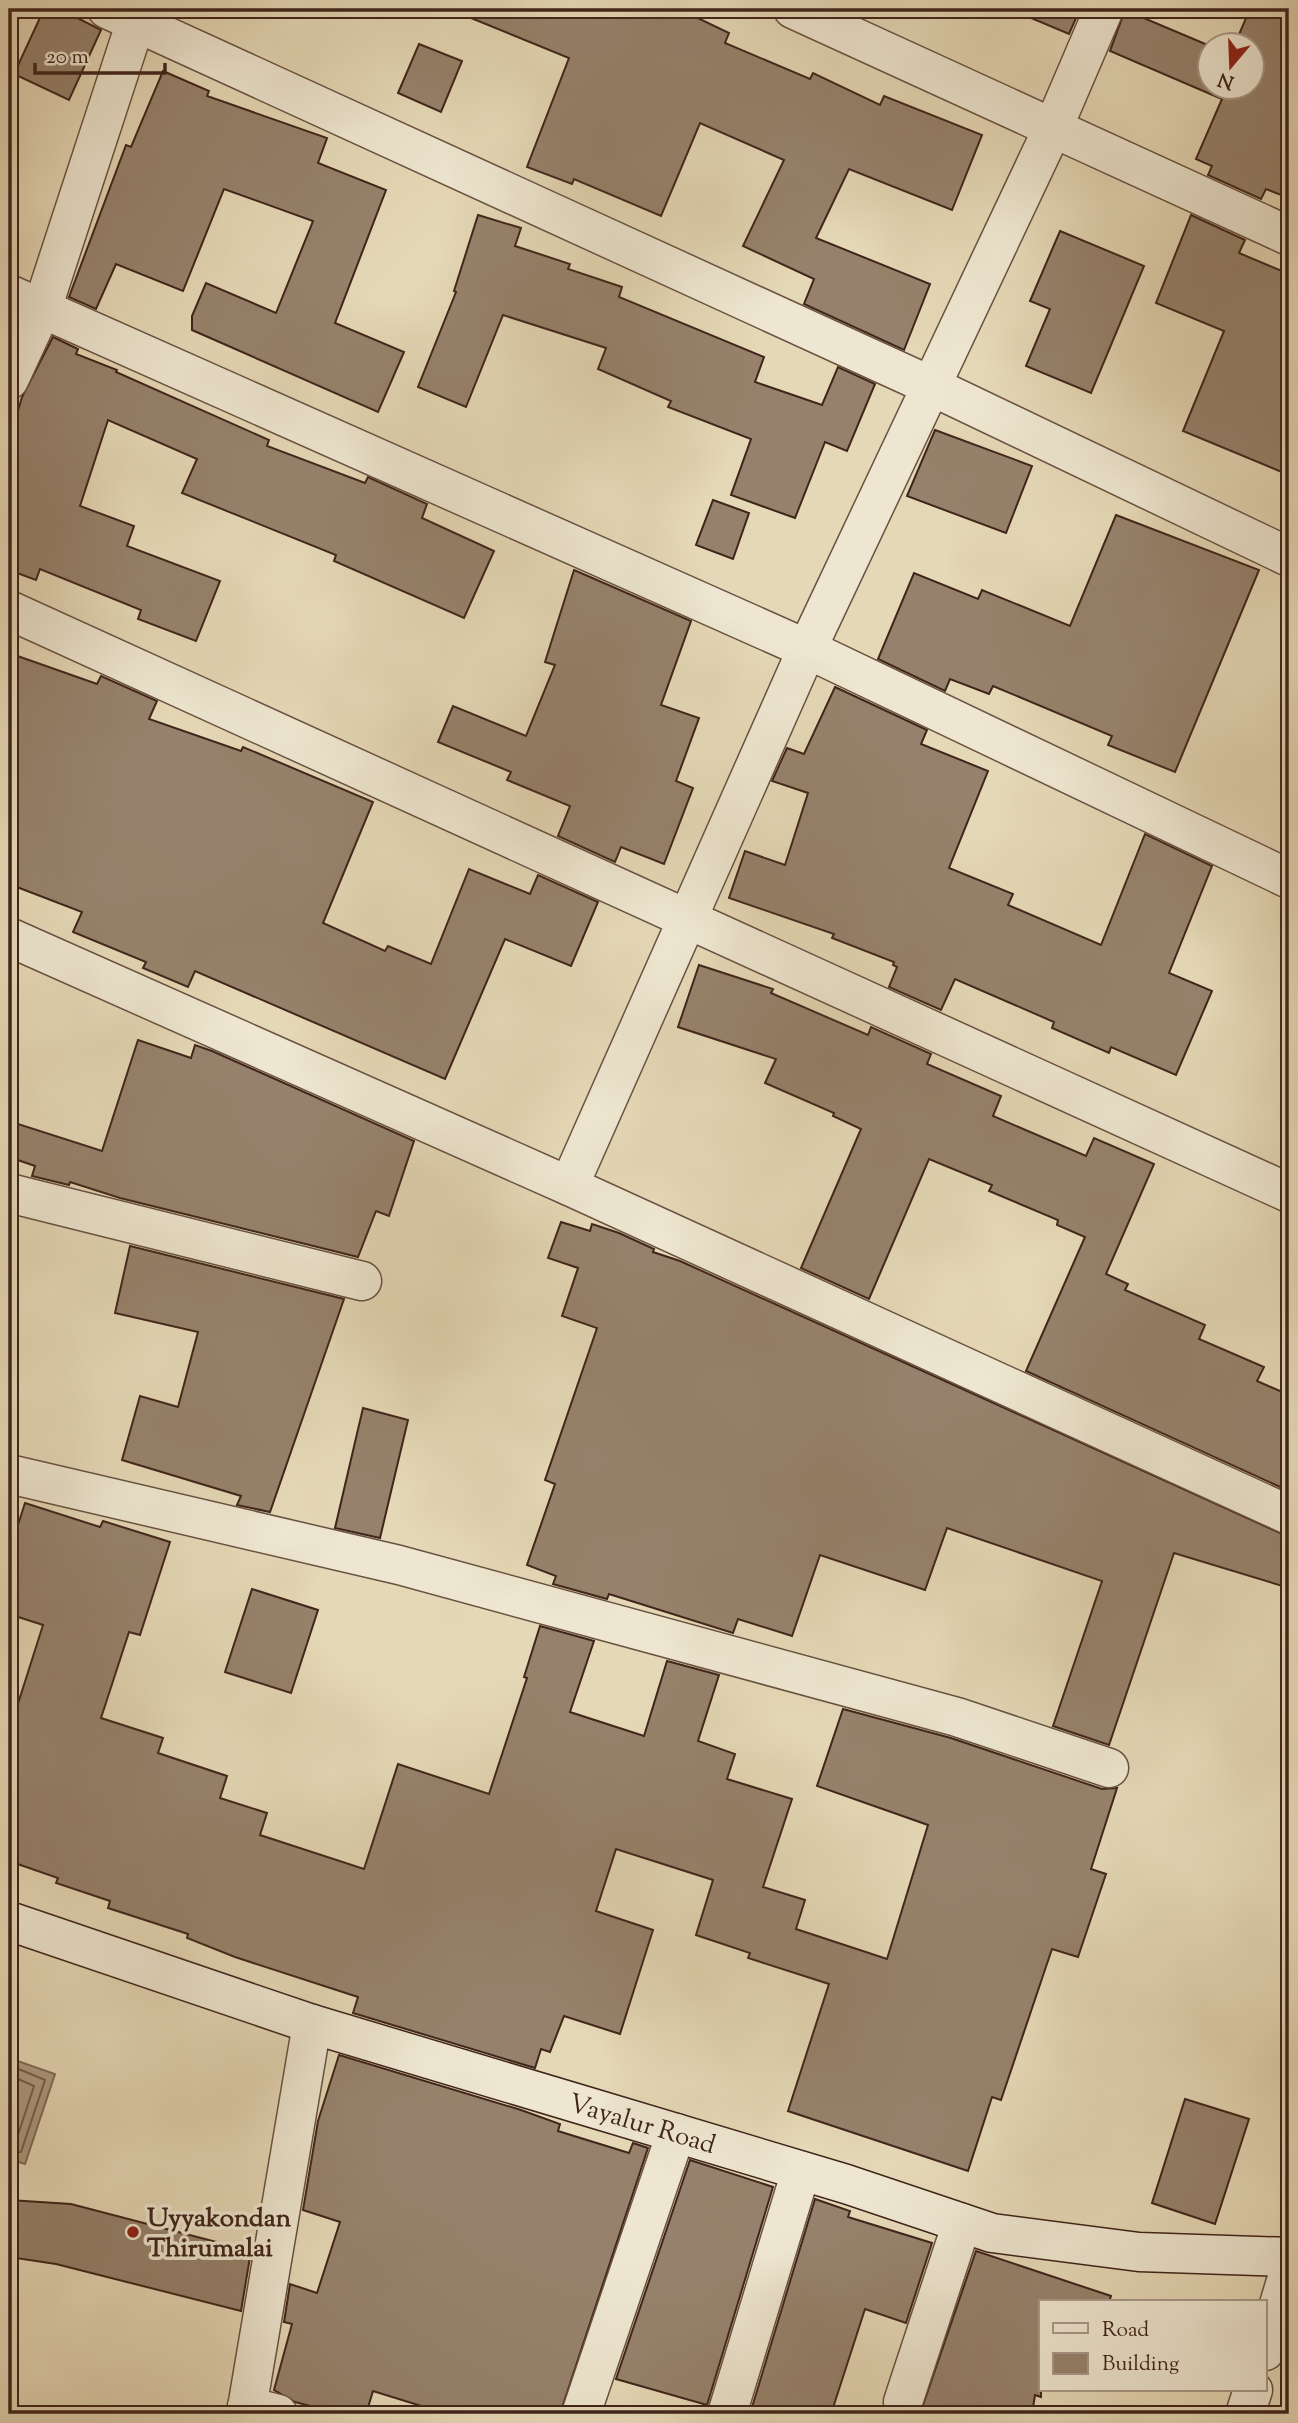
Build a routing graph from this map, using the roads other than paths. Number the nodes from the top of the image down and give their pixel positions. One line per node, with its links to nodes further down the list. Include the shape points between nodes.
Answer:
1 (793, 9): 4 (street)
2 (1104, 9): 4 (street)
3 (128, 13): 6 (street); 8 (street)
4 (1053, 128): 5 (street); 8 (street)
5 (1289, 236)
6 (26, 302): 7 (street); 11 (street)
7 (9, 380)
8 (929, 385): 9 (street); 11 (street)
9 (1289, 556)
10 (9, 610): 13 (street)
11 (807, 649): 12 (street); 13 (street)
12 (1289, 879)
13 (685, 919): 15 (street); 17 (street)
14 (9, 937): 15 (street)
15 (569, 1186): 20 (street)
16 (9, 1193): 18 (street)
17 (1289, 1193)
18 (362, 1281)
19 (9, 1474): 21 (street, via 399,1565 957,1717)
20 (1289, 1516)
21 (1109, 1768)
22 (9, 1921): 23 (street, Vayalur Road)
23 (312, 2024): 24 (street, Vayalur Road); 32 (street)
24 (676, 2133): 25 (street, Vayalur Road); 33 (street)
25 (801, 2171): 26 (street, Vayalur Road); 34 (street)
26 (962, 2223): 27 (street, Vayalur Road, via 992,2234 1139,2252); 31 (street)
27 (1289, 2257)
28 (1289, 2271): 29 (street)
29 (1266, 2348)
30 (1252, 2392): 35 (street)
31 (904, 2402)
32 (257, 2411)
33 (581, 2414)
34 (727, 2414)
35 (1245, 2414)

